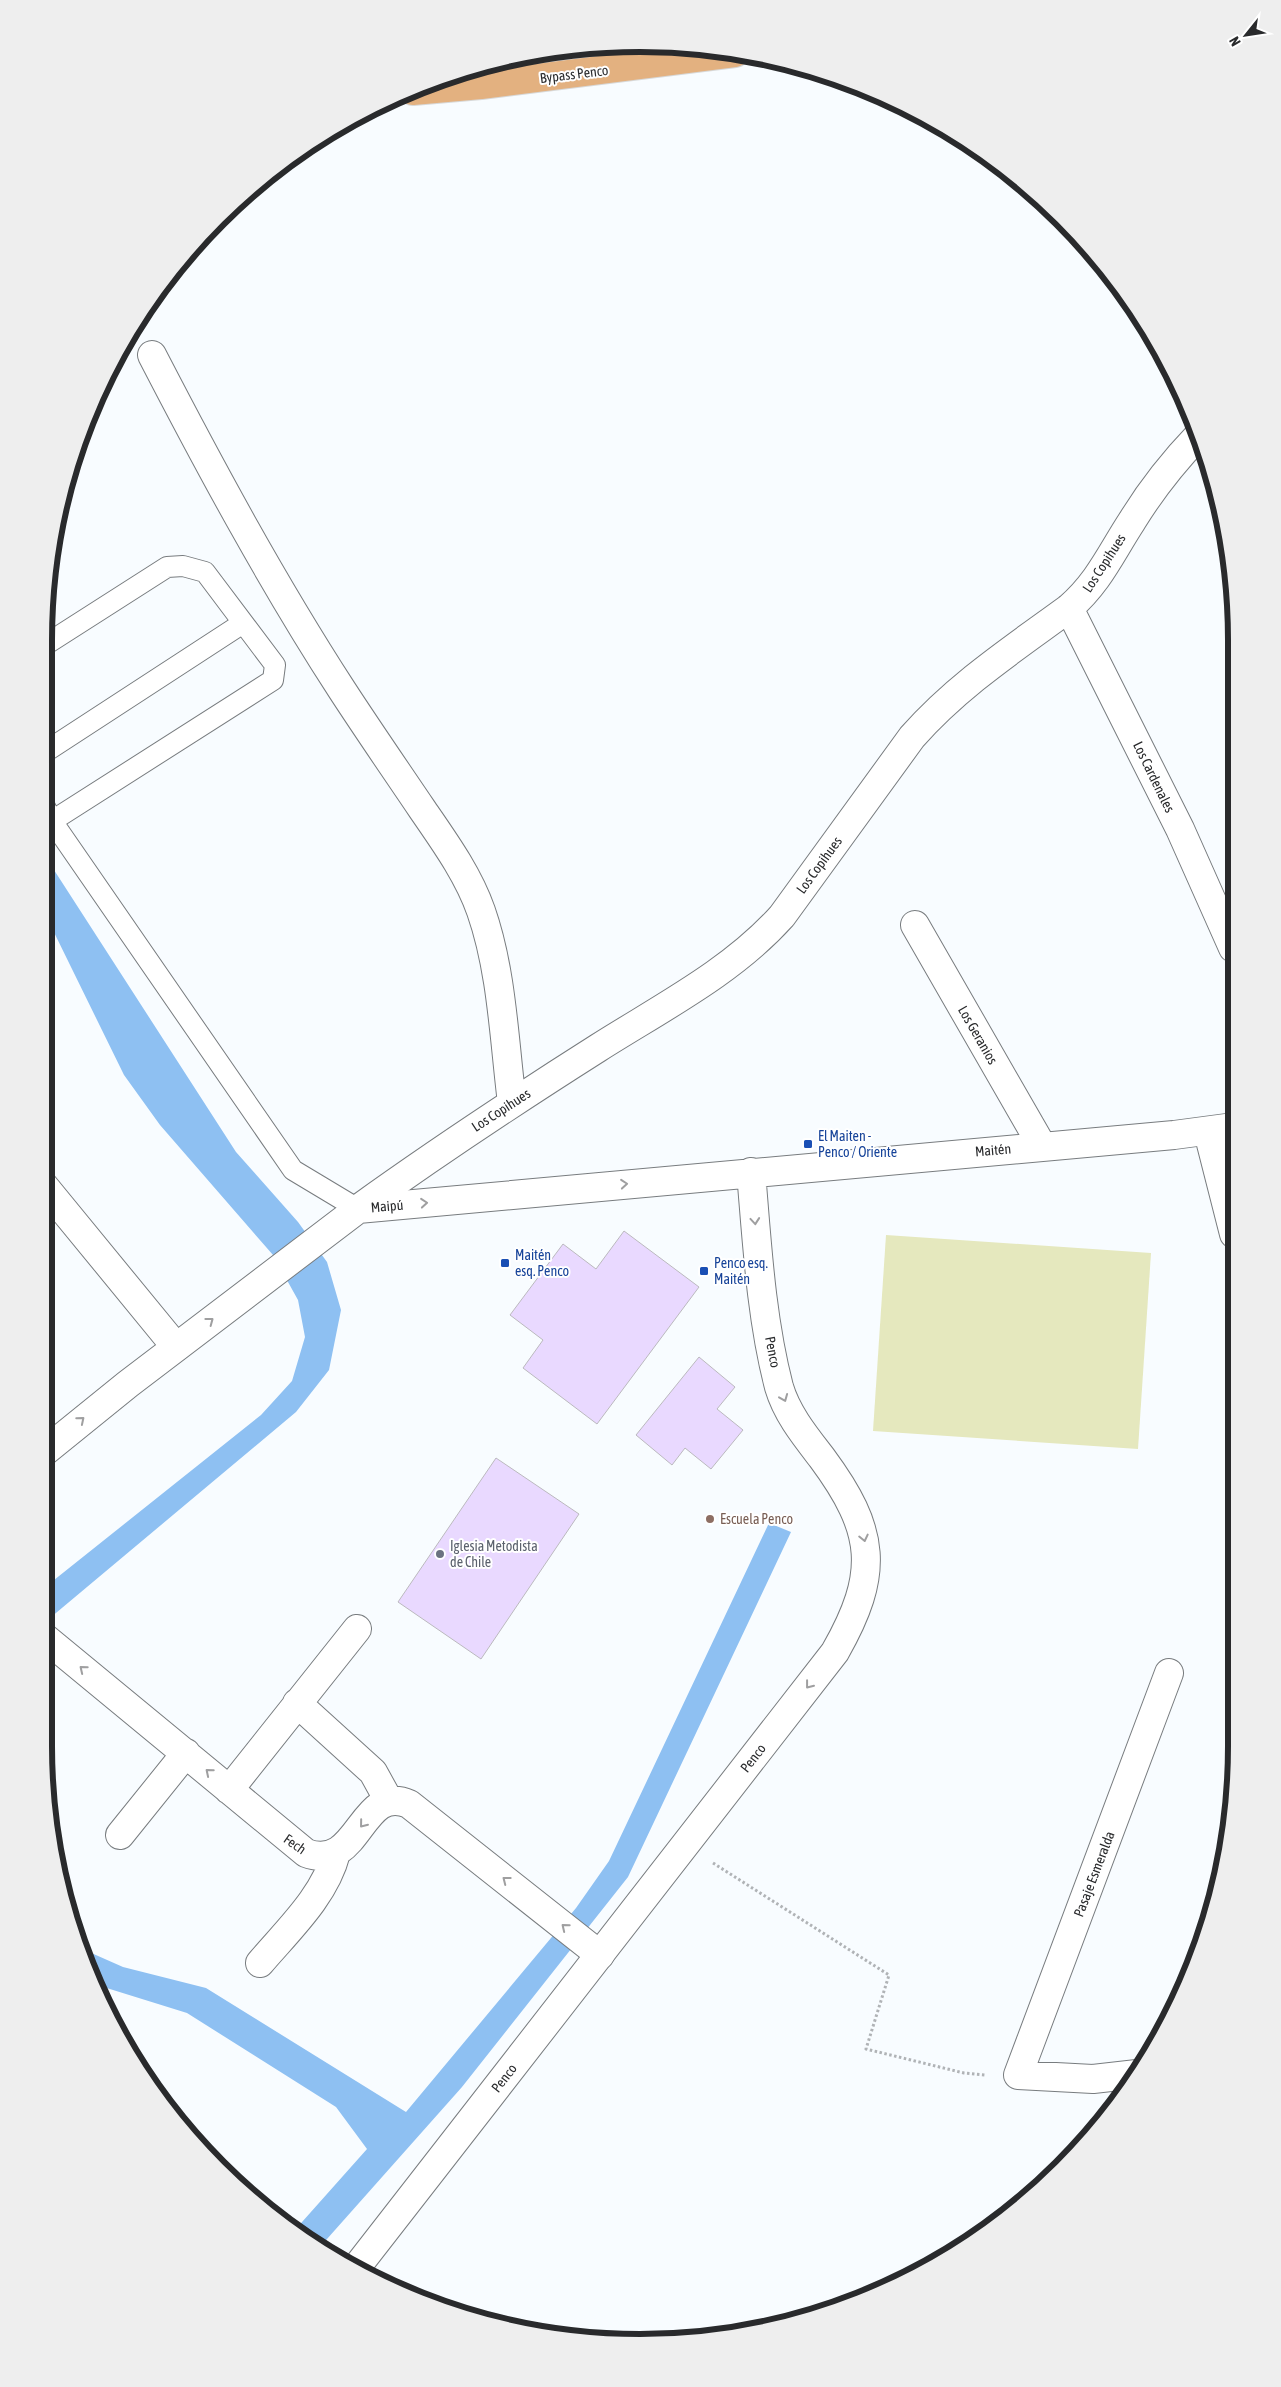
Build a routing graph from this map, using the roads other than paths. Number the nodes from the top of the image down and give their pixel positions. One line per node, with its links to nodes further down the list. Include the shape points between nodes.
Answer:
1 (705, 57): 2 (main road, Bypass Penco)
2 (437, 89)
3 (152, 355): 13 (street, via 212,471 282,594 468,880 494,962)
4 (1194, 441): 5 (street, Los Copihues, via 1151,492 1095,582)
5 (1069, 608): 12 (street, Los Cardenales, via 1180,829); 13 (street, Los Copihues, via 962,686 936,710 912,737 782,916 764,936 716,973)
6 (243, 622): 7 (lane, via 205,572 183,566 167,567); 8 (lane); 9 (lane, via 276,665 273,680)
7 (52, 641)
8 (52, 747)
9 (52, 812)
10 (52, 818): 19 (lane, via 293,1170)
11 (915, 925): 15 (street, Los Geranios)
12 (1228, 937)
13 (512, 1102): 19 (street, Los Copihues)
14 (1221, 1129): 15 (street, Maitén); 17 (street)
15 (1042, 1146): 16 (street, Maitén)
16 (751, 1172): 19 (street, Maipú, one-way to 16); 31 (street, Penco, one-way to 31, via 765,1311 780,1388 789,1412 853,1506 865,1540 866,1574 856,1611 834,1652 685,1845)
17 (1228, 1186)
18 (52, 1196): 20 (street)
19 (358, 1209): 20 (street, Maipú, one-way to 19)
20 (176, 1347): 21 (street, Maipú, one-way to 20)
21 (52, 1446)
22 (357, 1628): 25 (street)
23 (52, 1644): 26 (street, Fech, one-way to 23)
24 (1169, 1673): 33 (street, Pasaje Esmeralda, via 1018,2075 1093,2079)
25 (297, 1703): 27 (street); 28 (street, via 373,1772)
26 (186, 1753): 27 (street, Fech, one-way to 26); 29 (street)
27 (229, 1790): 30 (street, Fech, via 306,1853 324,1857)
28 (389, 1800): 30 (street, one-way to 30, via 379,1805); 31 (street, one-way to 28, via 409,1804)
29 (120, 1836)
30 (336, 1853): 32 (street, via 328,1878 317,1894)
31 (593, 1949): 34 (street, Penco)
32 (260, 1963)
33 (1127, 2075)
34 (360, 2263)

